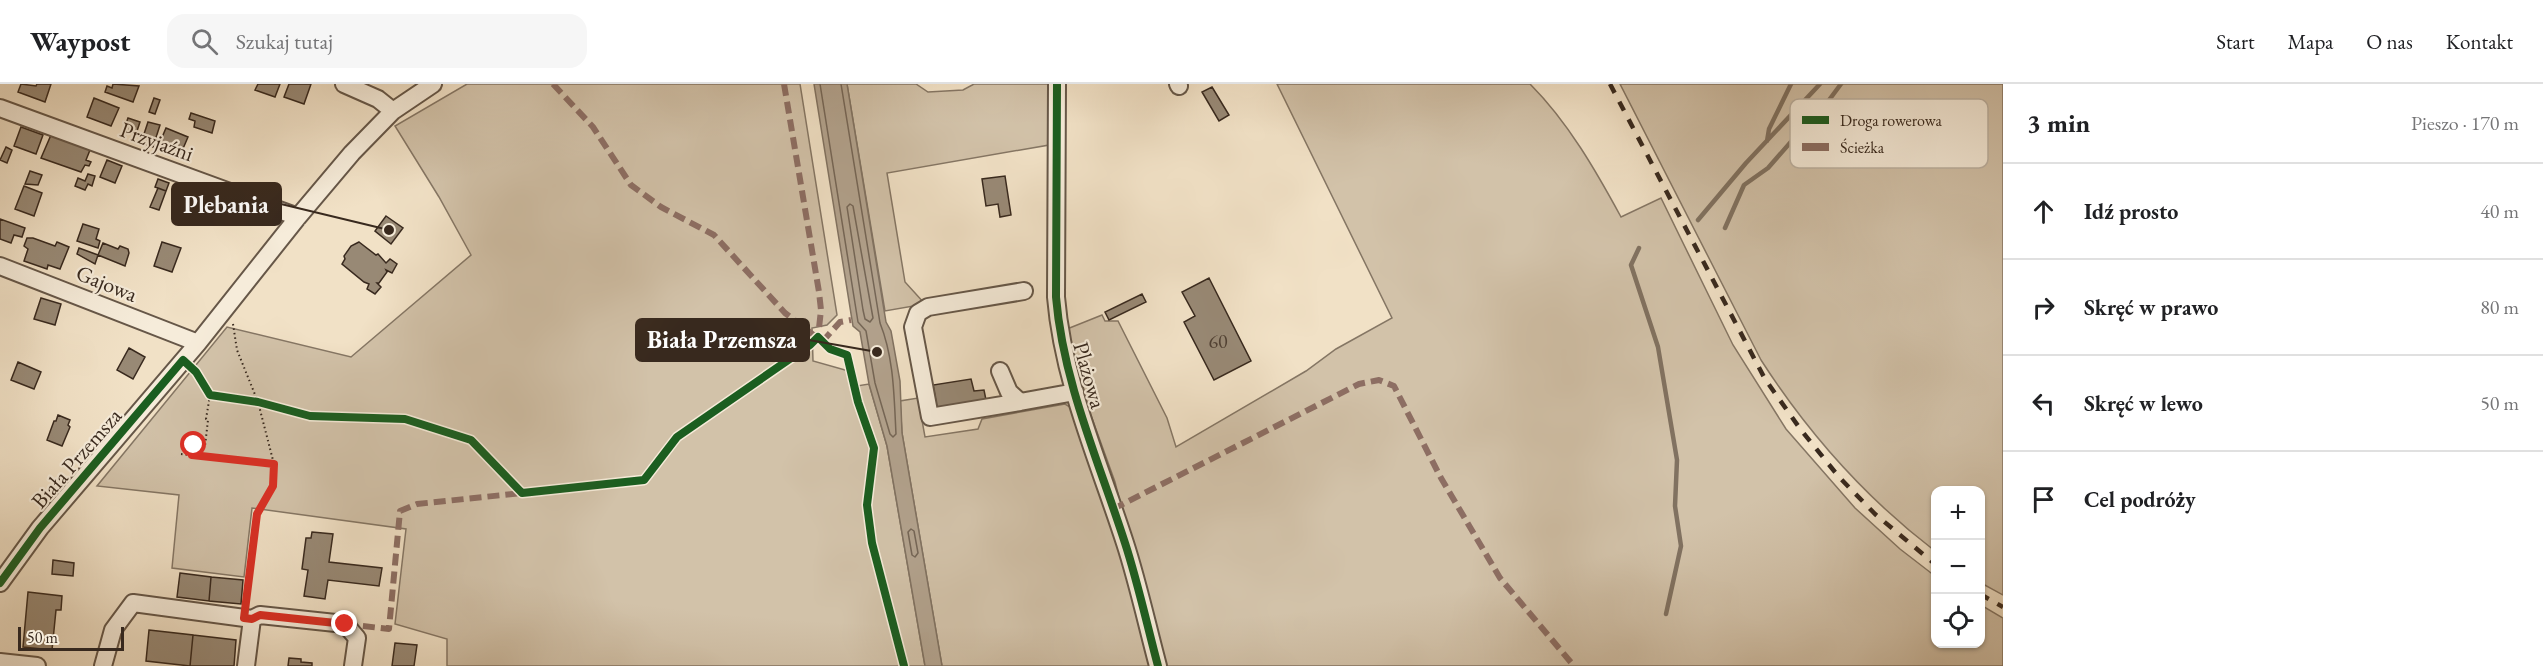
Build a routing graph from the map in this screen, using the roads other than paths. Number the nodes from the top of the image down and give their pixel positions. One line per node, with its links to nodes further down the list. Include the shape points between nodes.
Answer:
1 (344, 84): 5 (street, via 378,99)
2 (433, 84): 5 (street, Biała Przemsza)
3 (1057, 84): 11 (street, Plażowa, via 1056,297 1059,329)
4 (0, 108): 6 (street, Przyjaźni)
5 (393, 111): 6 (street, Biała Przemsza)
6 (298, 217): 9 (street, Biała Przemsza)
7 (0, 266): 9 (street, Gajowa)
8 (1024, 291): 12 (street, via 928,307 918,313 913,327 930,417)
9 (198, 343): 13 (street, Biała Przemsza, via 40,528)
10 (1000, 371): 12 (street, via 1009,392)
11 (1075, 392): 12 (street); 20 (street, Plażowa, via 1125,544)
12 (1020, 402)
13 (0, 583)
14 (248, 619): 17 (street, via 133,603 113,630); 18 (street); 19 (street, via 260,615 345,624 357,638)
15 (7, 664): 16 (street)
16 (38, 666)
17 (103, 666)
18 (246, 666)
19 (353, 666)
20 (1158, 666)

